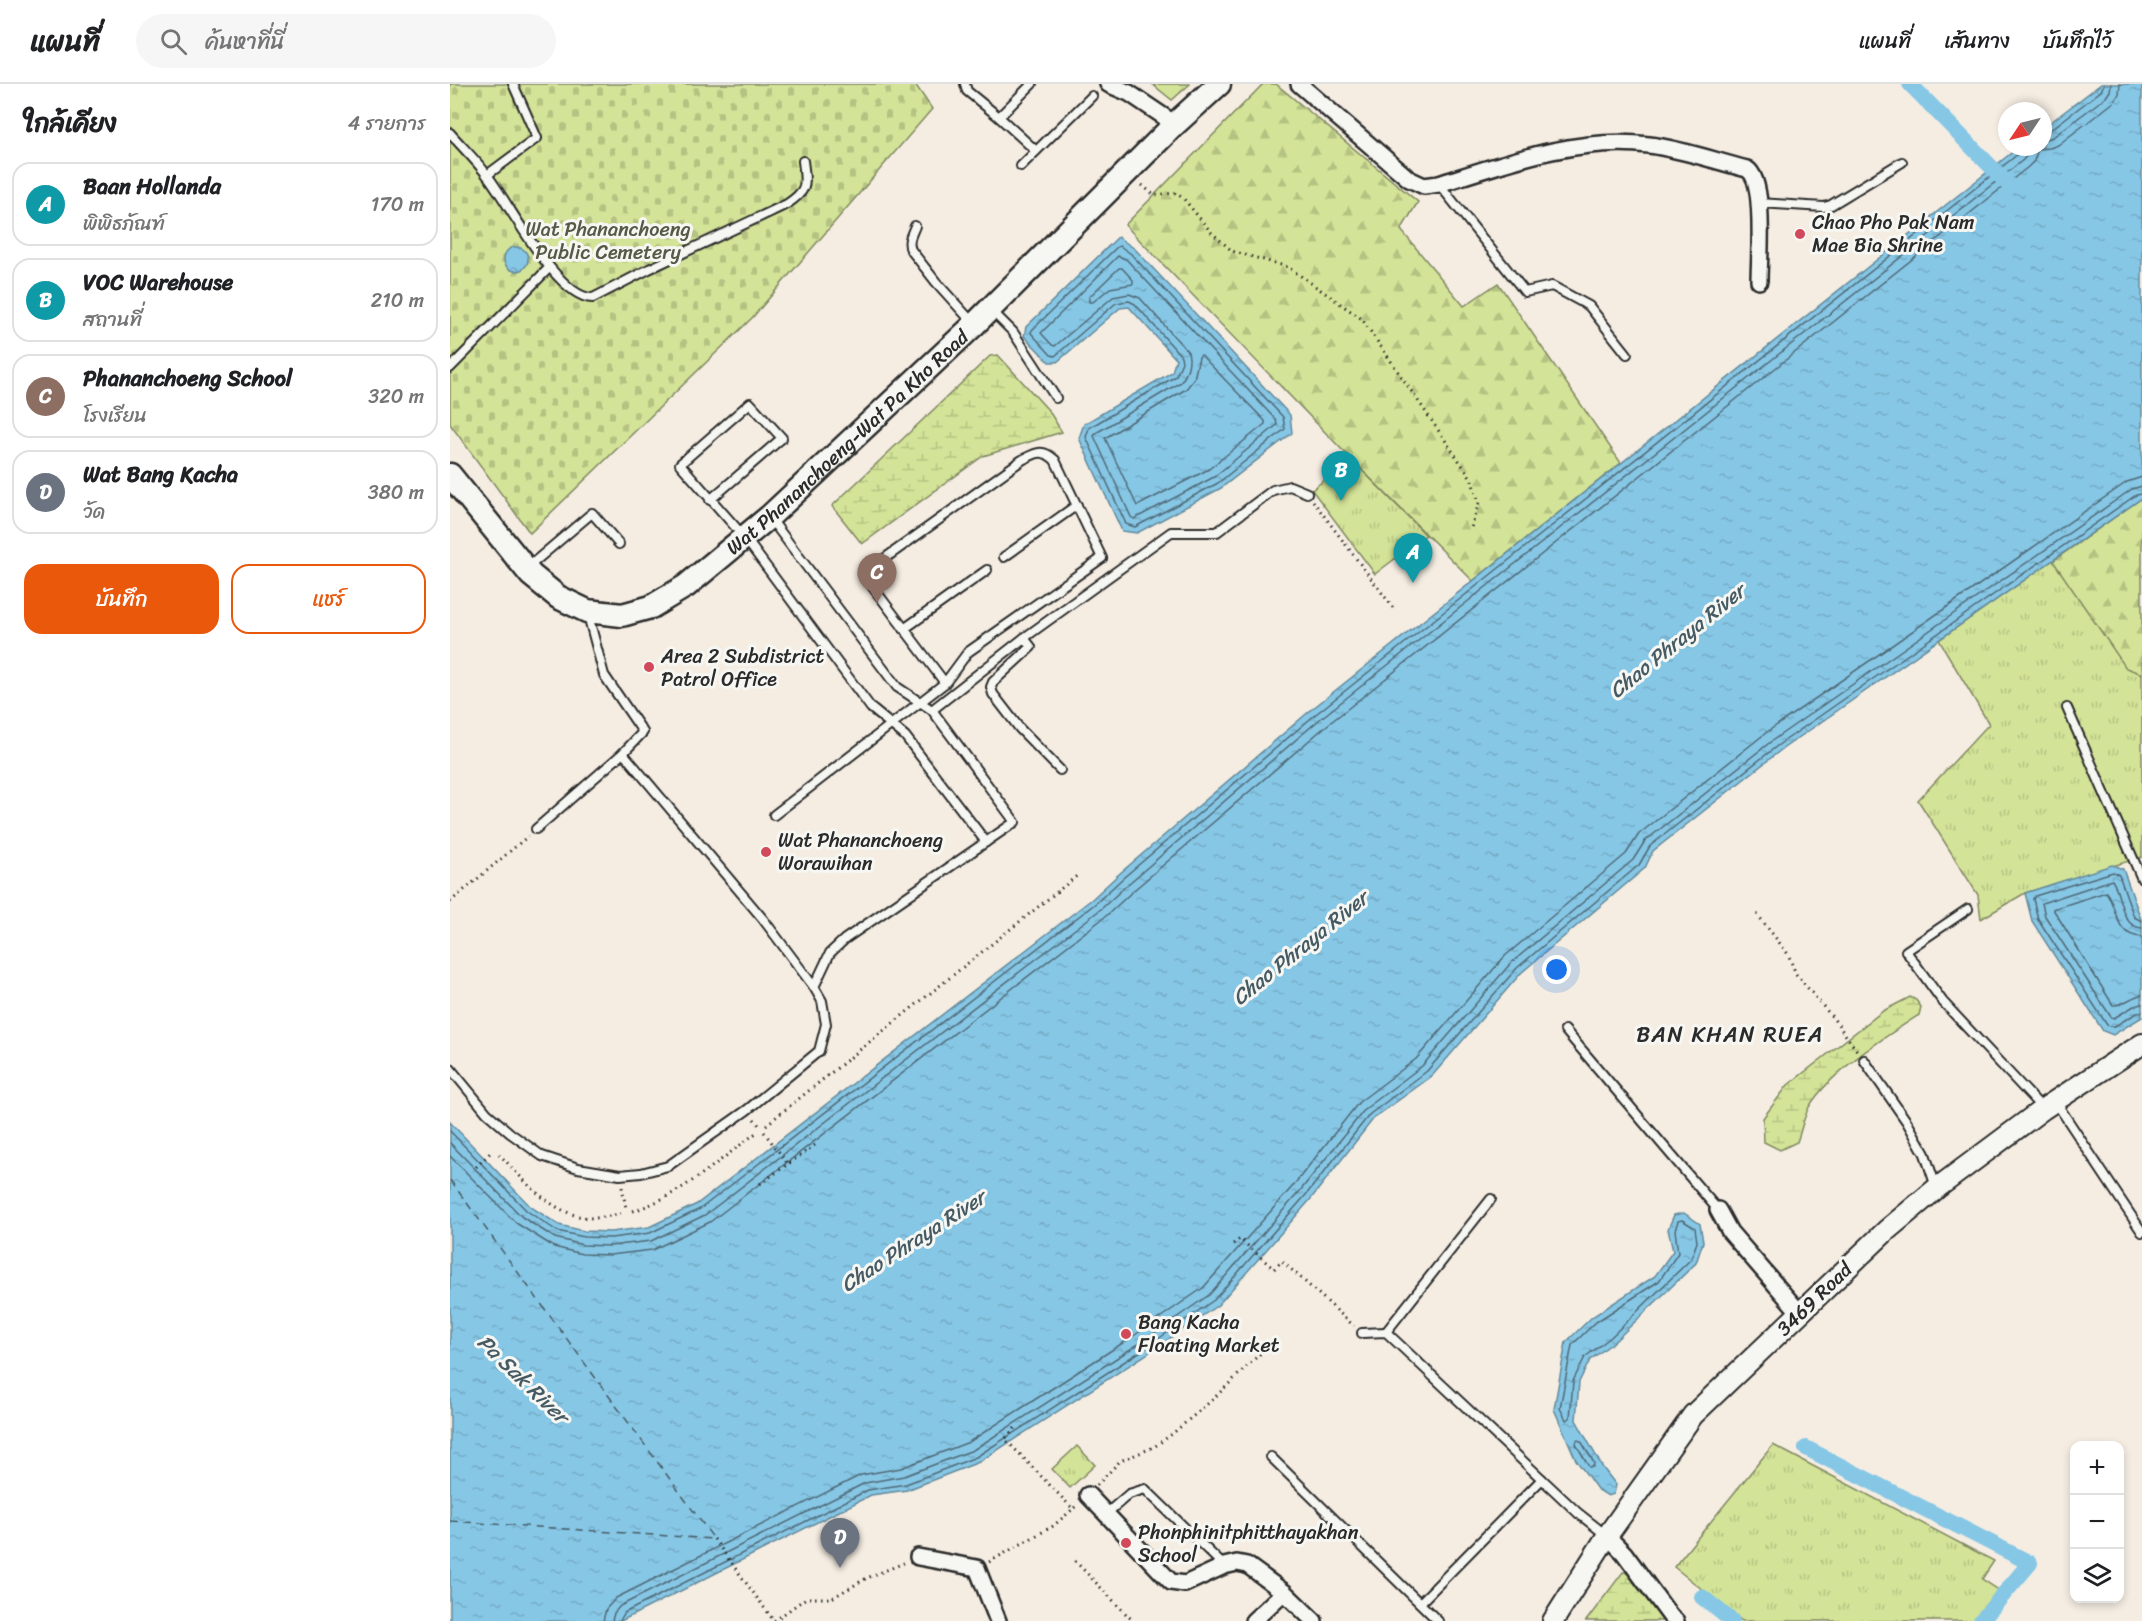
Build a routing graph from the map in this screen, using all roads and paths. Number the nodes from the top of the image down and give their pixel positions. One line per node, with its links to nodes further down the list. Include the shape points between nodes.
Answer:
1 (513, 84): 17 (lane, via 537,138)
2 (965, 84): 9 (lane, via 967,91)
3 (1032, 84): 9 (lane)
4 (1108, 84): 7 (street)
5 (1219, 84): 10 (main road, Wat Phananchoeng-Wat Pa Kho Road)
6 (1299, 84): 18 (street, via 1409,178 1424,186)
7 (1129, 88): 10 (street)
8 (1092, 96): 12 (lane)
9 (999, 117): 12 (lane)
10 (1175, 124): 16 (main road, Wat Phananchoeng-Wat Pa Kho Road)
11 (450, 133): 17 (lane)
12 (1036, 152): 15 (lane)
13 (803, 161): 21 (lane, via 806,183 802,194 787,204 592,298 579,295)
14 (1902, 162): 19 (lane, via 1831,205)
15 (1021, 166)
16 (1127, 172): 23 (main road, Wat Phananchoeng-Wat Pa Kho Road); 33 (path, via 1154,195 1175,193 1184,198 1232,251 1288,267 1362,319 1471,478 1479,503)
17 (487, 175): 21 (lane)
18 (1439, 184): 19 (street, via 1504,163 1568,149 1650,145 1747,169 1755,178); 25 (lane, via 1525,292 1552,286 1589,306)
19 (1759, 203): 22 (street)
20 (915, 226): 24 (lane, via 909,239 911,250)
21 (549, 268): 26 (lane)
22 (1759, 281)
23 (990, 309): 24 (main road, Wat Phananchoeng-Wat Pa Kho Road); 27 (lane, via 1013,332)
24 (974, 325): 32 (main road, Wat Phananchoeng-Wat Pa Kho Road)
25 (1628, 354)
26 (450, 368)
27 (1056, 398)
28 (450, 475): 37 (main road, Wat Phananchoeng-Wat Pa Kho Road)
29 (1307, 493): 39 (path); 42 (lane, via 1290,486 1274,490 1217,532 1171,532)
30 (710, 500): 30 (lane, via 680,464 750,403 782,438); 34 (lane)
31 (1077, 505): 36 (lane); 41 (lane, via 1055,460 1047,453 1037,453 863,573); 43 (lane, via 1102,558 968,652)
32 (769, 517): 34 (main road, Wat Phananchoeng-Wat Pa Kho Road); 44 (lane, via 897,687)
33 (1470, 531)
34 (745, 538): 40 (main road, Wat Phananchoeng-Wat Pa Kho Road, via 686,586 651,607 622,615); 47 (lane, via 870,708)
35 (619, 544): 37 (lane, via 592,513)
36 (1004, 557)
37 (526, 569): 40 (main road, Wat Phananchoeng-Wat Pa Kho Road, via 558,597)
38 (987, 570): 41 (lane)
39 (1394, 609)
40 (587, 611): 48 (lane, via 604,675 643,732)
41 (904, 629): 43 (lane)
42 (1024, 638): 46 (lane); 49 (lane, via 1031,646 991,687 1020,729)
43 (945, 683): 44 (lane)
44 (919, 703): 46 (lane); 47 (lane)
45 (2067, 708): 54 (lane)
46 (932, 710): 52 (lane, via 1015,822)
47 (891, 725): 50 (lane); 52 (lane, via 905,736)
48 (623, 753): 51 (lane); 58 (lane, via 717,860)
49 (1060, 770)
50 (774, 815)
51 (536, 829): 55 (path)
52 (986, 842): 58 (lane, via 845,939 830,953)
53 (1078, 875): 64 (path)
54 (2142, 879)
55 (450, 902)
56 (1968, 909): 63 (lane, via 1906,951 1943,1002)
57 (1757, 914): 61 (path, via 1788,954 1796,974)
58 (814, 987): 72 (lane, via 822,1000 826,1024 819,1051 739,1116 668,1166)
59 (1565, 1030): 77 (lane)
60 (2142, 1044): 63 (street, 3469 Road)
61 (1864, 1060): 74 (lane, via 1908,1122)
62 (450, 1068): 72 (lane, via 487,1113 542,1156 578,1168)
63 (2049, 1105): 74 (street, 3469 Road); 80 (lane)
64 (766, 1125)
65 (764, 1132): 70 (path)
66 (756, 1133): 78 (path, via 683,1186 656,1203)
67 (815, 1145): 70 (path)
68 (491, 1152): 71 (path)
69 (499, 1154): 79 (path, via 539,1195 565,1212 593,1218)
70 (788, 1164): 73 (path)
71 (476, 1167)
72 (620, 1175): 76 (path)
73 (760, 1184)
74 (1937, 1188): 82 (street, 3469 Road)
75 (1491, 1199): 83 (lane)
76 (626, 1208)
77 (1718, 1210): 82 (street, via 1730,1232)
78 (633, 1211)
79 (621, 1214)
80 (2142, 1232)
81 (1233, 1244): 84 (path, via 1240,1239 1274,1269 1282,1261)
82 (1800, 1313): 94 (street, 3469 Road, via 1693,1415)
83 (1386, 1332): 84 (lane); 90 (lane)
84 (1362, 1333)
85 (1265, 1349): 87 (path, via 1211,1401)
86 (1015, 1428): 89 (path, via 1005,1439)
87 (1154, 1447)
88 (1271, 1457): 101 (lane)
89 (1038, 1473)
90 (1542, 1479): 94 (lane); 101 (lane)
91 (1088, 1496): 93 (street)
92 (1073, 1509): 99 (path, via 1053,1526)
93 (1106, 1514): 98 (street, via 1171,1582 1185,1584); 98 (lane, via 1129,1494 1145,1489)
94 (1607, 1536): 107 (street, 3469 Road); 108 (street)
95 (714, 1539): 96 (path, via 774,1621 806,1598 832,1598)
96 (918, 1557): 99 (street)
97 (1075, 1561): 103 (path)
98 (1224, 1566): 100 (street, via 1247,1565)
99 (977, 1568): 102 (street)
100 (1284, 1592): 104 (street); 105 (street)
101 (1420, 1603): 106 (lane)
102 (998, 1621)
103 (1133, 1621)
104 (1254, 1621)
105 (1314, 1621)
106 (1438, 1621)
107 (1553, 1621)
108 (1676, 1621)

